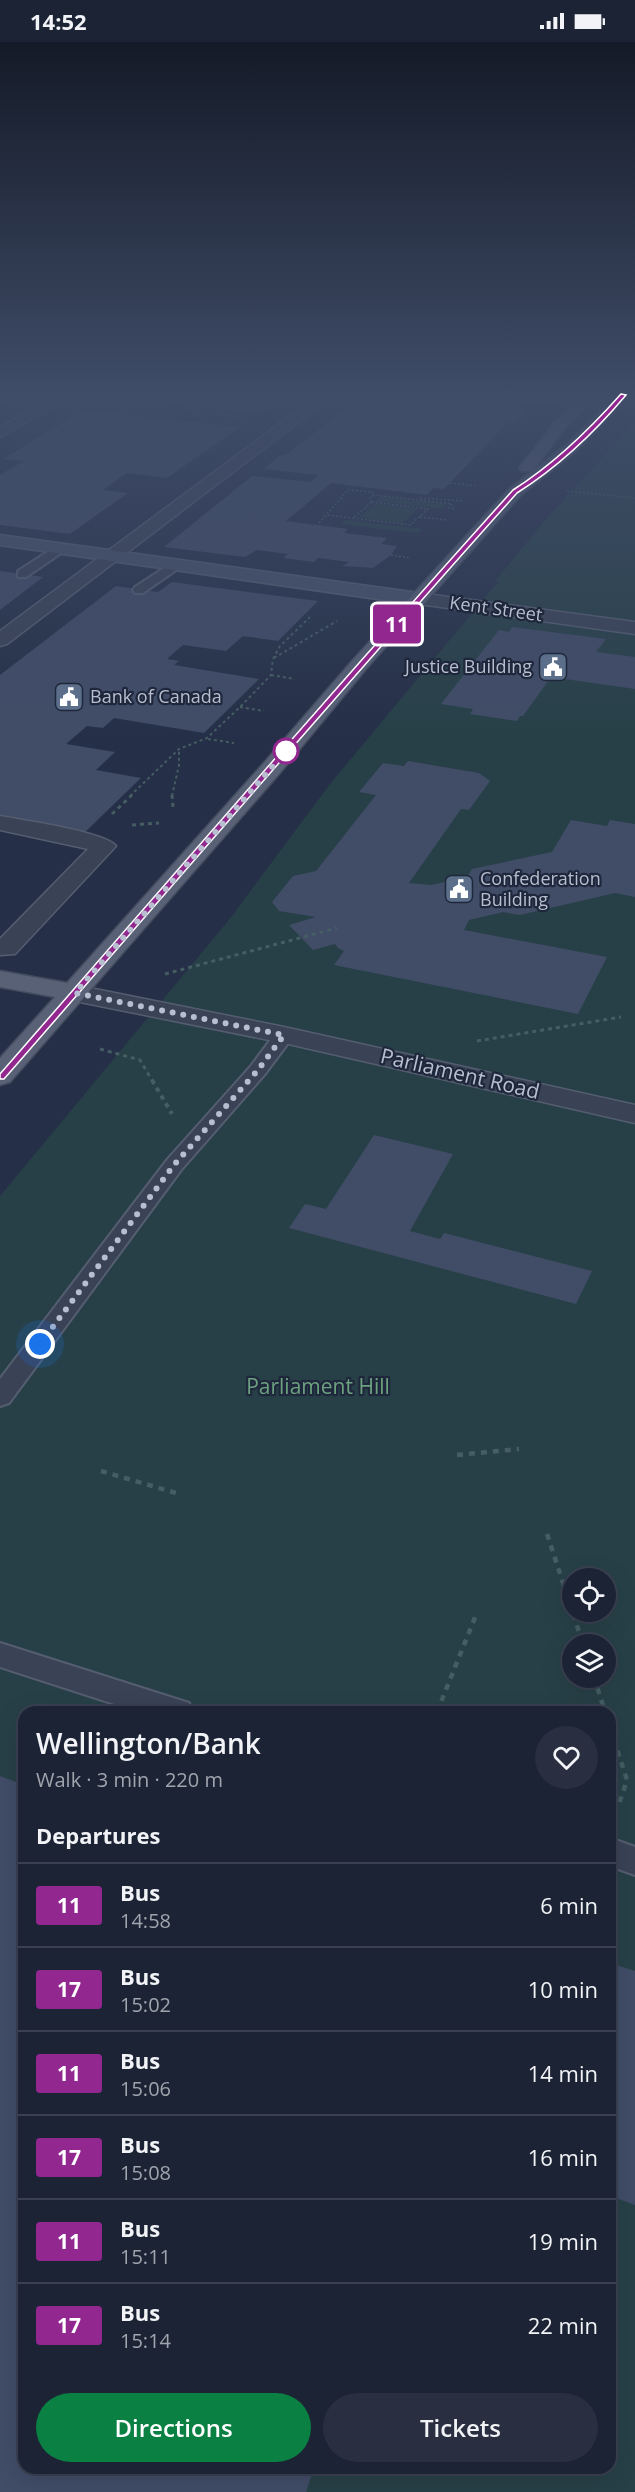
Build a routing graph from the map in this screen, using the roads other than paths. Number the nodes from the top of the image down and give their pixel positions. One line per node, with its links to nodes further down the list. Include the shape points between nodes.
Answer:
1 (174, 509): 5 (street)
2 (499, 509): 9 (main road)
3 (0, 540): 4 (main road, Kent Street)
4 (60, 548): 5 (main road, Kent Street); 7 (lane)
5 (112, 556): 6 (main road, Kent Street); 11 (street)
6 (175, 565): 8 (lane); 9 (main road, Kent Street)
7 (22, 574)
8 (139, 590)
9 (419, 599): 10 (street, Kent Street); 15 (main road)
10 (635, 628)
11 (0, 640)
12 (0, 823): 13 (street, via 104,846 6,948)
13 (0, 946)
14 (0, 979): 15 (main road)
15 (75, 993): 16 (street, Parliament Road); 17 (main road)
16 (284, 1035): 18 (street, Parliament Road); 19 (lane, via 174,1165)
17 (0, 1076)
18 (635, 1114)
19 (0, 1397)
20 (0, 1655): 21 (lane)
21 (159, 1706)
22 (616, 1854): 23 (lane)
23 (635, 1861)

